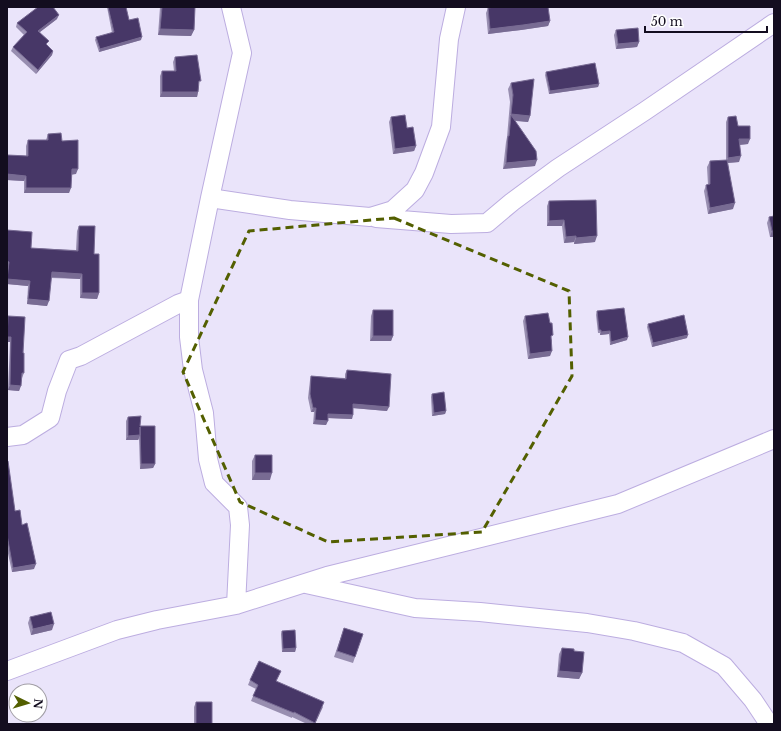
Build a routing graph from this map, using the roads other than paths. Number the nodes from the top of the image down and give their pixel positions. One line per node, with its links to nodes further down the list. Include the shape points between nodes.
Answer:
1 (231, 7): 4 (street, via 242,53)
2 (456, 7): 5 (street, via 449,39 441,127 424,173 415,190 392,210)
3 (774, 23): 5 (street, via 558,168 487,223 451,224)
4 (210, 198): 5 (street, via 290,210); 6 (street)
5 (370, 217)
6 (189, 300): 7 (street, via 69,360 50,418 24,435); 10 (street, via 189,337 193,370 204,413 208,459 214,483 238,507 240,526)
7 (7, 437)
8 (774, 439): 9 (street, via 618,504)
9 (302, 583): 10 (street); 12 (street, via 415,608 587,623 683,643 724,666 753,700)
10 (236, 605): 11 (street, via 117,630)
11 (7, 670)
12 (769, 724)

